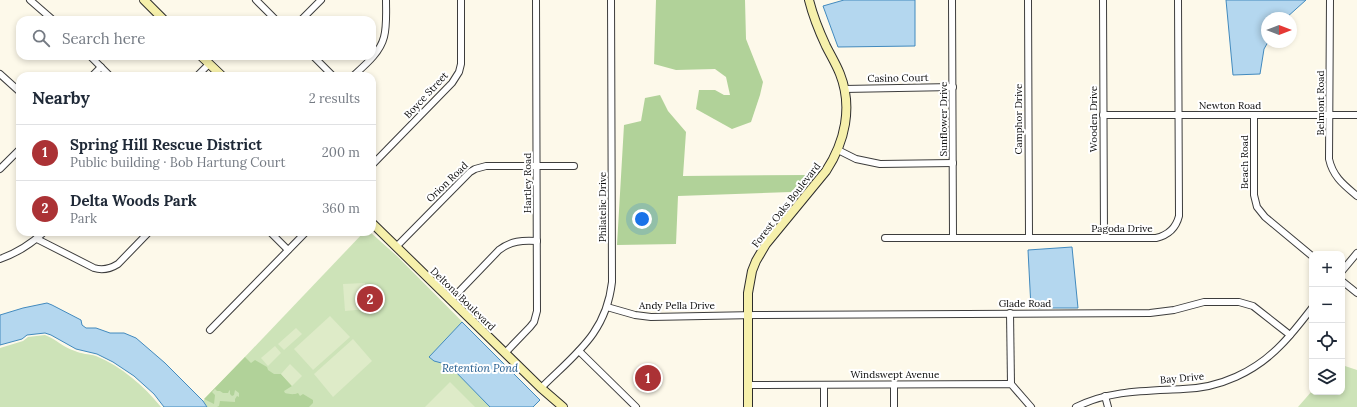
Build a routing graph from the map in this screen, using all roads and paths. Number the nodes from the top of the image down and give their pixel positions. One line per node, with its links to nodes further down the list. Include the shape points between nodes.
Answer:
1 (30, 0): 15 (street)
2 (144, 0): 16 (main road)
3 (256, 0): 17 (street)
4 (321, 0): 18 (street)
5 (386, 0): 19 (street, via 385,30 381,46)
6 (461, 0): 43 (street, Boyce Street, via 461,64 456,78)
7 (536, 0): 45 (street, Hartley Road)
8 (611, 0): 69 (street, Philatelic Drive, via 612,282)
9 (809, 0): 35 (main road, Forest Oaks Boulevard, via 819,32 836,65)
10 (952, 0): 33 (street, Sunflower Drive)
11 (1028, 0): 56 (street, Camphor Drive)
12 (1103, 0): 36 (street, Wooden Drive)
13 (1178, 0): 37 (street, Pagoda Drive)
14 (1330, 0): 40 (street, Belmont Road)
15 (48, 16)
16 (160, 16)
17 (272, 16)
18 (305, 16)
19 (376, 53)
20 (94, 60): 25 (street)
21 (205, 60): 24 (main road)
22 (317, 60): 30 (street)
23 (369, 60): 31 (street)
24 (209, 64): 28 (street); 29 (main road)
25 (101, 67): 26 (street); 27 (street)
26 (96, 72)
27 (106, 72)
28 (201, 72)
29 (218, 72)
30 (329, 72)
31 (357, 72)
32 (0, 74): 34 (street)
33 (952, 87): 35 (street, Casino Court); 44 (street, Sunflower Drive)
34 (16, 88)
35 (844, 89): 41 (main road, Forest Oaks Boulevard, via 846,123)
36 (1103, 115): 37 (street, Newton Road); 57 (street, Wooden Drive)
37 (1179, 115): 39 (street, Newton Road); 57 (street, Pagoda Drive, via 1178,216 1175,227 1167,234 1156,238)
38 (1357, 115): 40 (street, Newton Road)
39 (1254, 116): 40 (street, Newton Road); 63 (street, Beach Road, via 1254,195 1257,207 1264,217)
40 (1330, 116): 48 (street, Belmont Road, via 1330,159 1333,172)
41 (838, 150): 44 (street, via 856,159 880,164); 72 (main road, Forest Oaks Boulevard, via 826,171 761,252 749,282)
42 (16, 153): 47 (street)
43 (376, 161)
44 (953, 163): 55 (street, Sunflower Drive)
45 (537, 166): 46 (street, Orion Road); 59 (street, Hartley Road); 60 (street, Orion Road, via 475,168)
46 (574, 166)
47 (0, 169)
48 (1357, 196)
49 (376, 227): 60 (main road, Deltona Boulevard)
50 (40, 236): 58 (street)
51 (146, 236): 58 (street, via 118,264 104,270 94,268)
52 (274, 236): 61 (street)
53 (302, 236): 61 (street)
54 (885, 238): 55 (street, Pagoda Drive)
55 (953, 238): 56 (street, Pagoda Drive)
56 (1029, 238): 57 (street, Pagoda Drive)
57 (1104, 238)
58 (37, 239): 64 (street, via 20,251)
59 (537, 241): 68 (street, via 519,241 505,245); 76 (street, Hartley Road, via 536,317)
60 (396, 247): 68 (main road, Deltona Boulevard)
61 (288, 250): 73 (street)
62 (1357, 253): 65 (street)
63 (1309, 254)
64 (0, 259)
65 (1345, 267)
66 (1345, 283): 67 (street)
67 (1357, 293)
68 (451, 300): 76 (main road, Deltona Boulevard)
69 (607, 307): 72 (street, Andy Pella Drive, via 647,316); 75 (street, Philatelic Drive, via 597,330)
70 (1309, 312): 74 (street, Bay Drive)
71 (1010, 313): 72 (street, Glade Road); 74 (street, Glade Road, via 1150,313 1204,302 1240,302 1253,306); 78 (street)
72 (748, 315): 79 (main road, Forest Oaks Boulevard)
73 (210, 330)
74 (1290, 335): 82 (street, Bay Drive, via 1260,363 1225,381 1198,388 1130,391)
75 (579, 351): 81 (street, Philatelic Drive); 85 (street)
76 (505, 353): 81 (main road, Deltona Boulevard)
77 (894, 384): 78 (street, Windswept Avenue); 80 (street, Windswept Avenue); 88 (street)
78 (1011, 384): 89 (street)
79 (748, 385): 80 (street, Windswept Avenue); 86 (main road, Forest Oaks Boulevard)
80 (824, 385): 87 (street)
81 (541, 388): 83 (main road, Deltona Boulevard); 84 (main road, Deltona Boulevard)
82 (1105, 396): 90 (street, Bay Drive); 91 (street)
83 (557, 407)
84 (563, 407)
85 (636, 407)
86 (748, 407)
87 (824, 407)
88 (894, 407)
89 (1031, 407)
90 (1076, 407)
91 (1108, 407)

